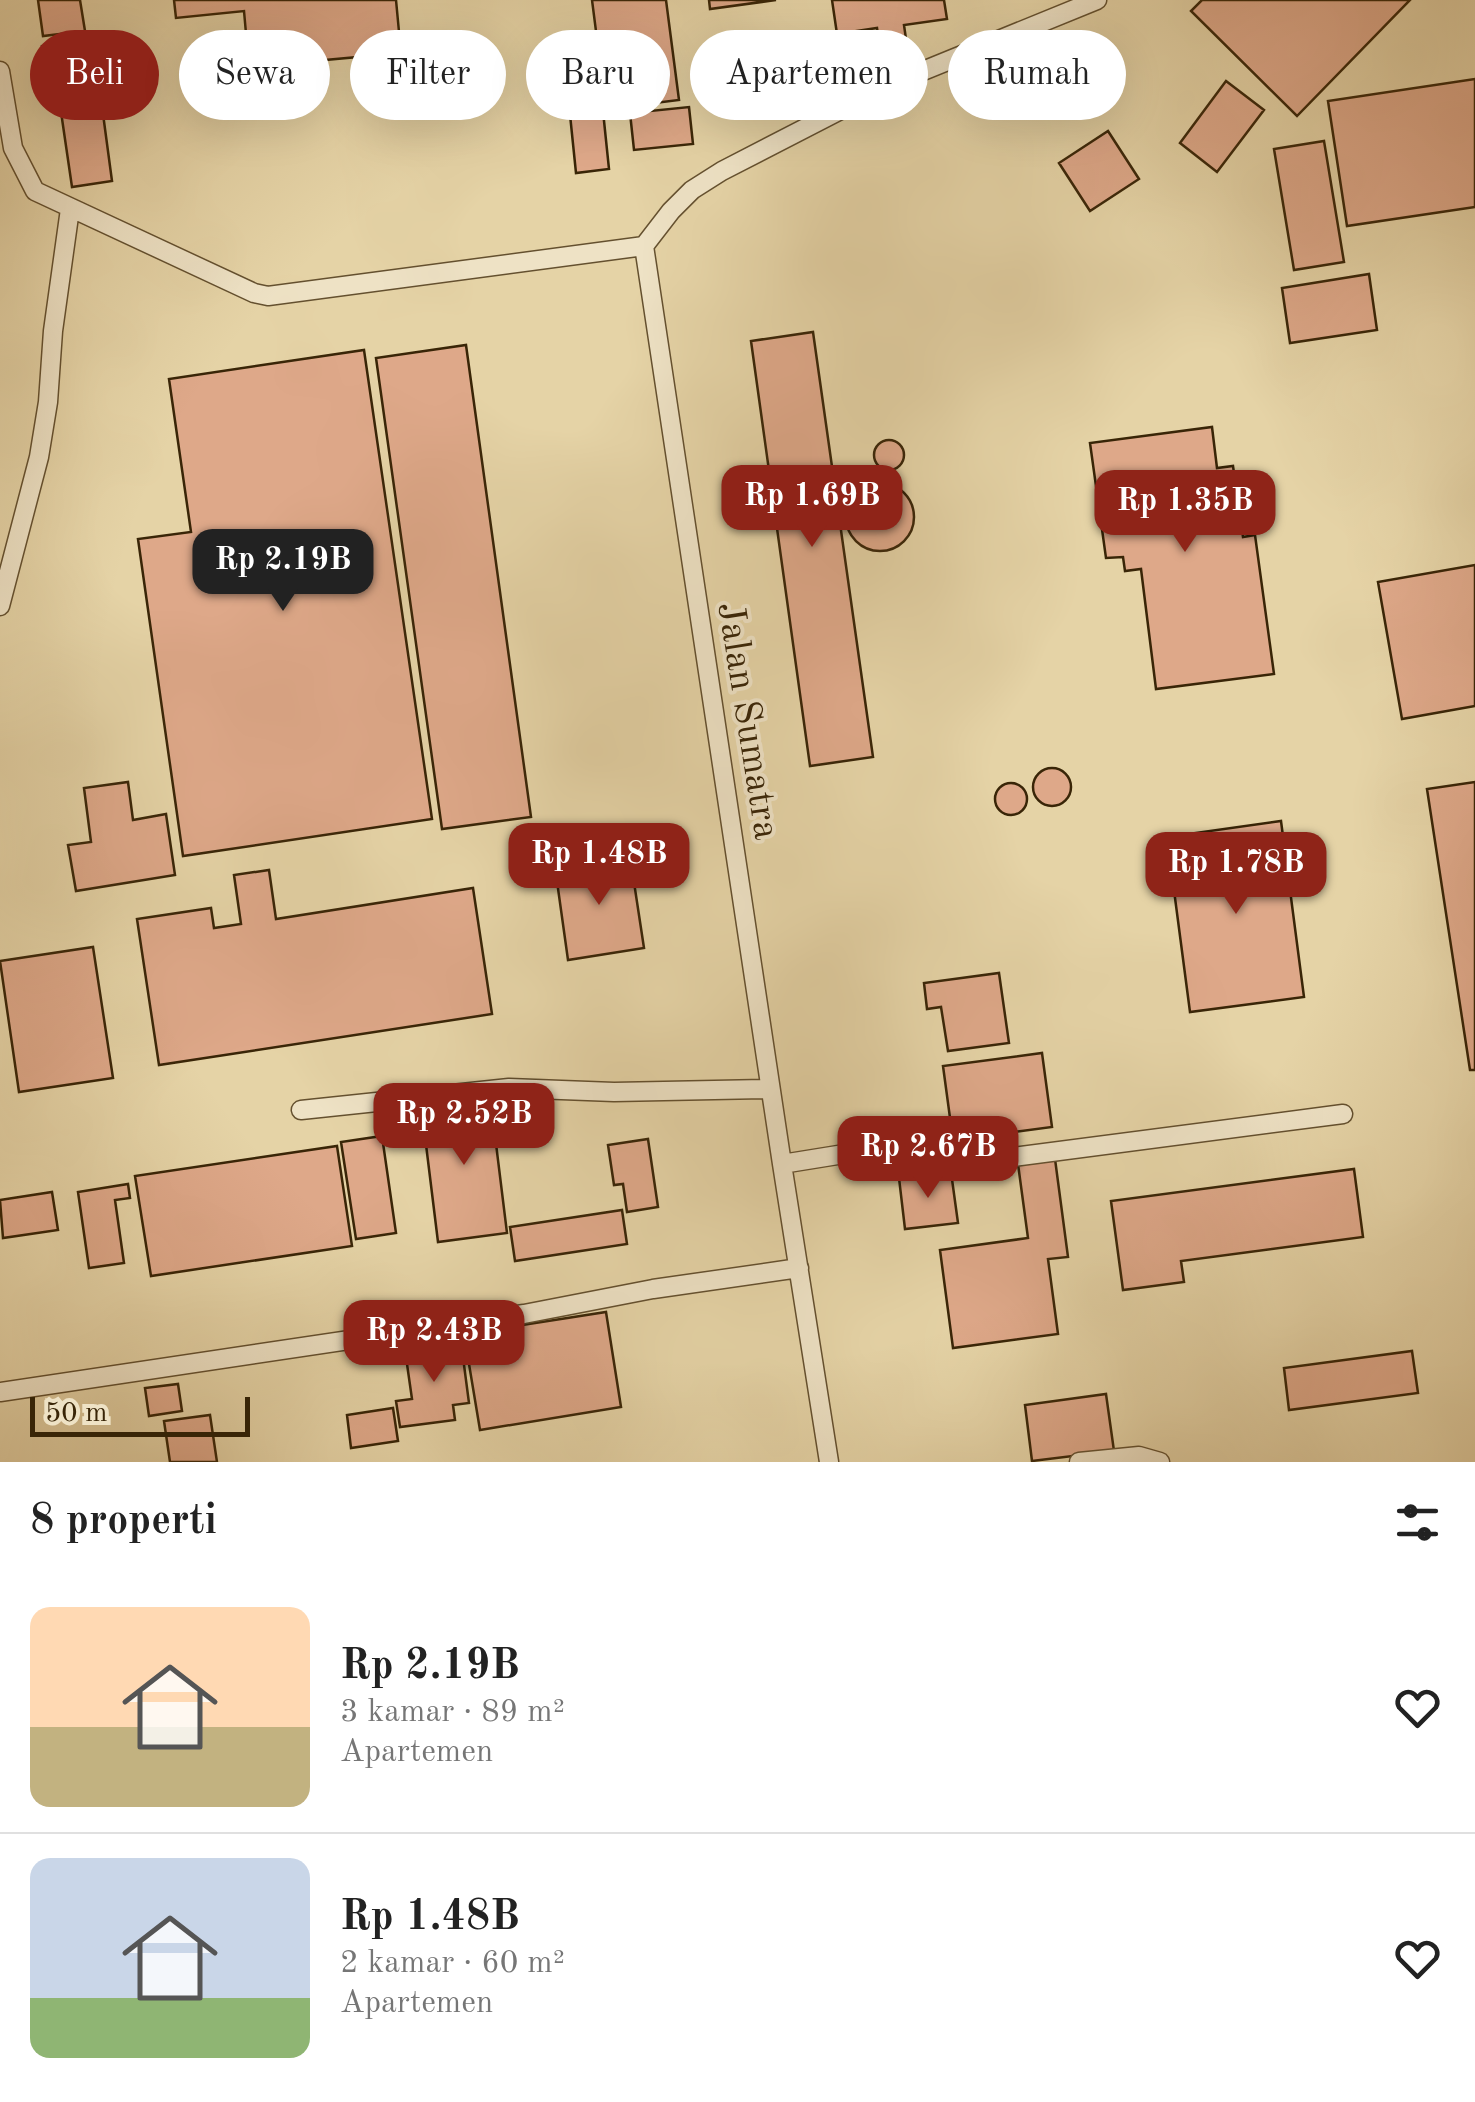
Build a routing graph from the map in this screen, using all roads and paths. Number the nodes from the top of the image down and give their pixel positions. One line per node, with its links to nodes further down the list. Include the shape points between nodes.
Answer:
1 (1097, 0): 4 (lane, via 890,84 722,171 692,190)
2 (0, 71): 3 (lane, via 14,148 35,191)
3 (70, 209): 4 (lane, via 268,296); 5 (lane, via 40,457)
4 (644, 246): 6 (lane, Jalan Sumatra)
5 (0, 606)
6 (770, 1089): 7 (lane, via 509,1088); 9 (lane, Jalan Sumatra)
7 (301, 1110)
8 (1343, 1114): 9 (lane, via 959,1164 875,1149)
9 (782, 1164): 10 (lane, Jalan Sumatra)
10 (799, 1268): 11 (lane); 12 (lane, Jalan Sumatra)
11 (0, 1392)
12 (829, 1462)
13 (1079, 1462): 14 (lane, via 1138,1456)
14 (1160, 1462)

